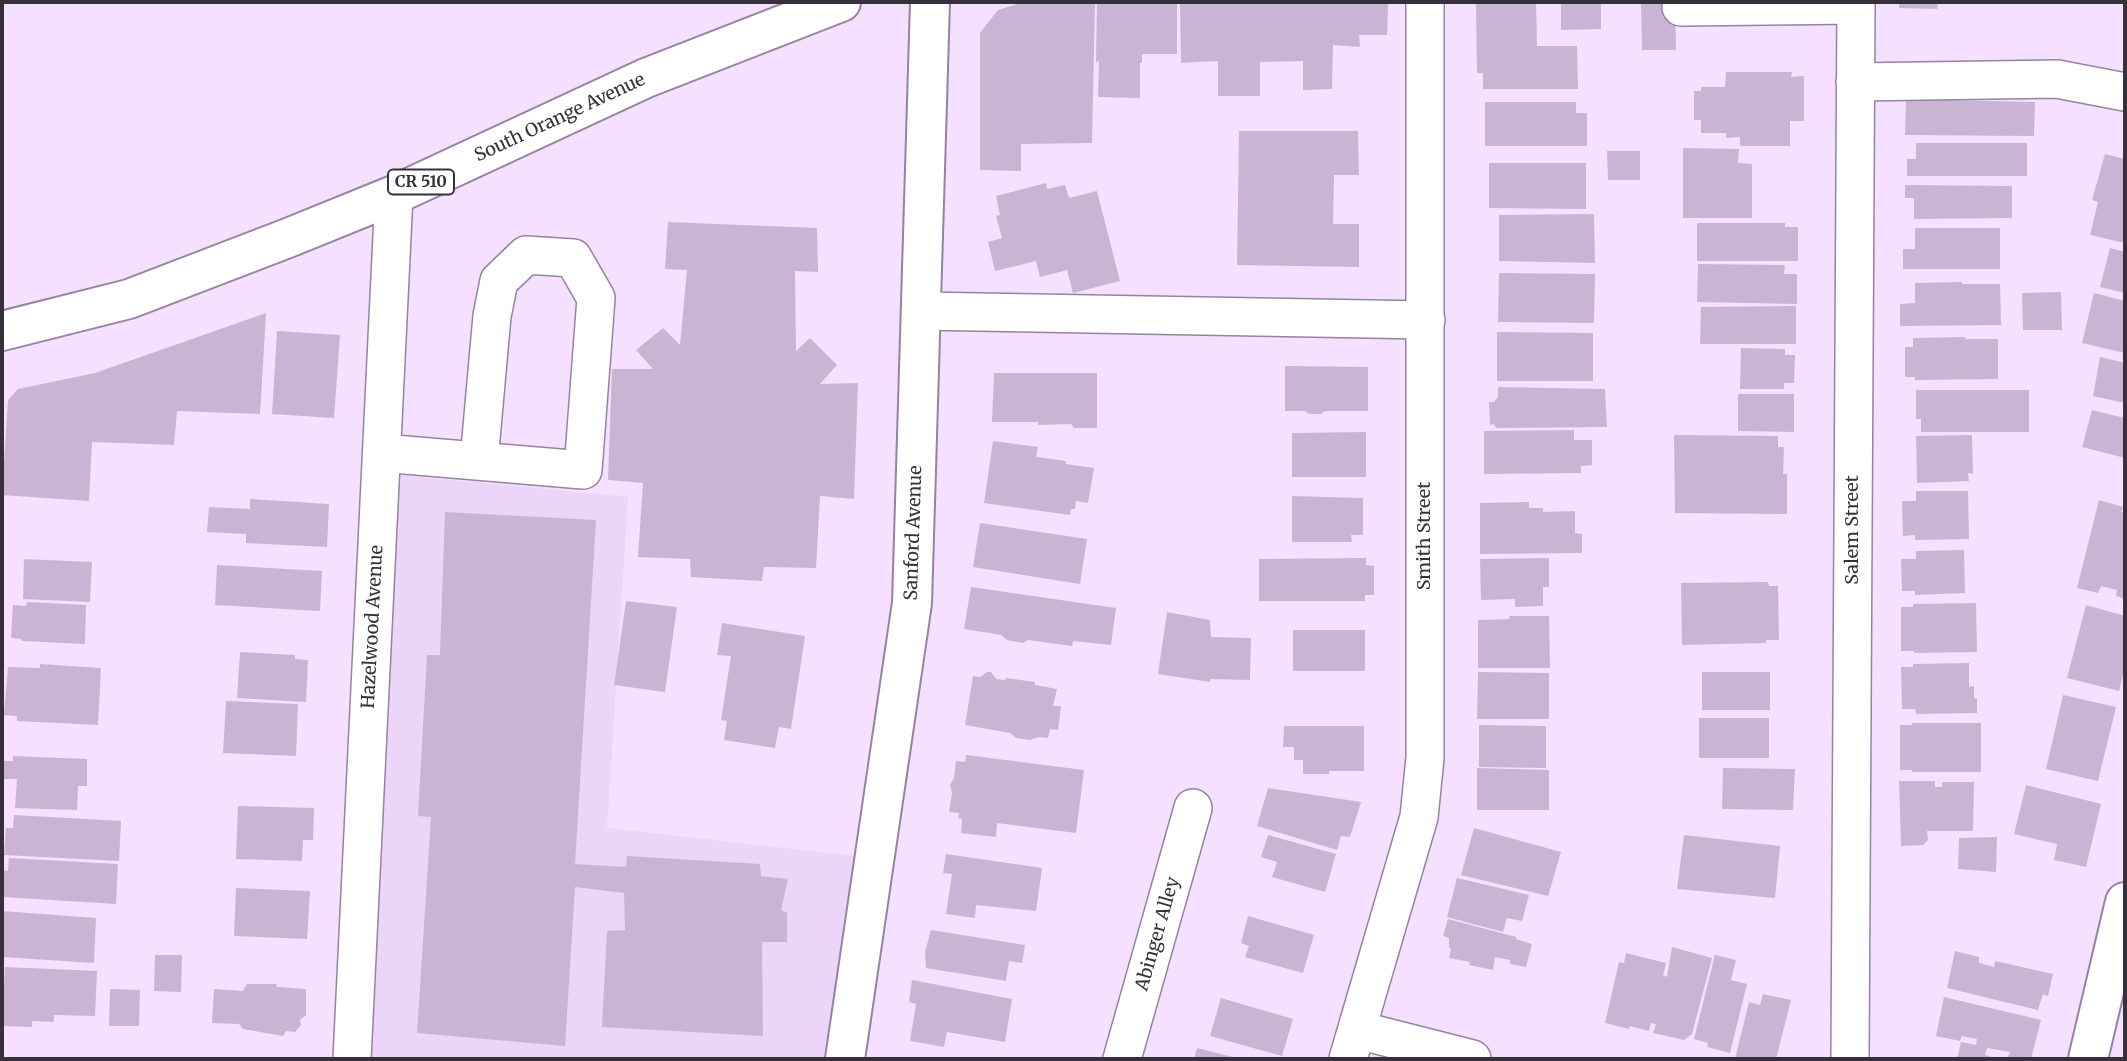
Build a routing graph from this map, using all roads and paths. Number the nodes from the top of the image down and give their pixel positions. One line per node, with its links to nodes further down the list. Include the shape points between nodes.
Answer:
1 (841, 2): 8 (main road, South Orange Avenue / CR 510, via 646,78)
2 (930, 2): 9 (main road, Sanford Avenue)
3 (1425, 2): 10 (street, Smith Street)
4 (1856, 3): 5 (street); 6 (street, Salem Street)
5 (1681, 7)
6 (1855, 82): 7 (street, via 2057,79); 21 (street, Salem Street)
7 (2125, 92)
8 (394, 195): 11 (main road, South Orange Avenue / CR 510, via 129,299); 12 (street, Hazelwood Avenue)
9 (922, 312): 10 (street); 18 (main road, Sanford Avenue, via 912,603)
10 (1426, 320): 16 (street, Smith Street, via 1425,758 1419,817)
11 (2, 331)
12 (382, 453): 13 (street); 17 (street, Hazelwood Avenue)
13 (479, 461): 13 (street, via 499,281 526,255 573,258 596,298 583,470)
14 (1193, 808): 19 (street, Abinger Alley)
15 (2125, 902): 22 (main road)
16 (1353, 1045): 20 (street)
17 (352, 1059)
18 (845, 1059)
19 (1122, 1059)
20 (1472, 1059)
21 (1850, 1059)
22 (2088, 1059)

